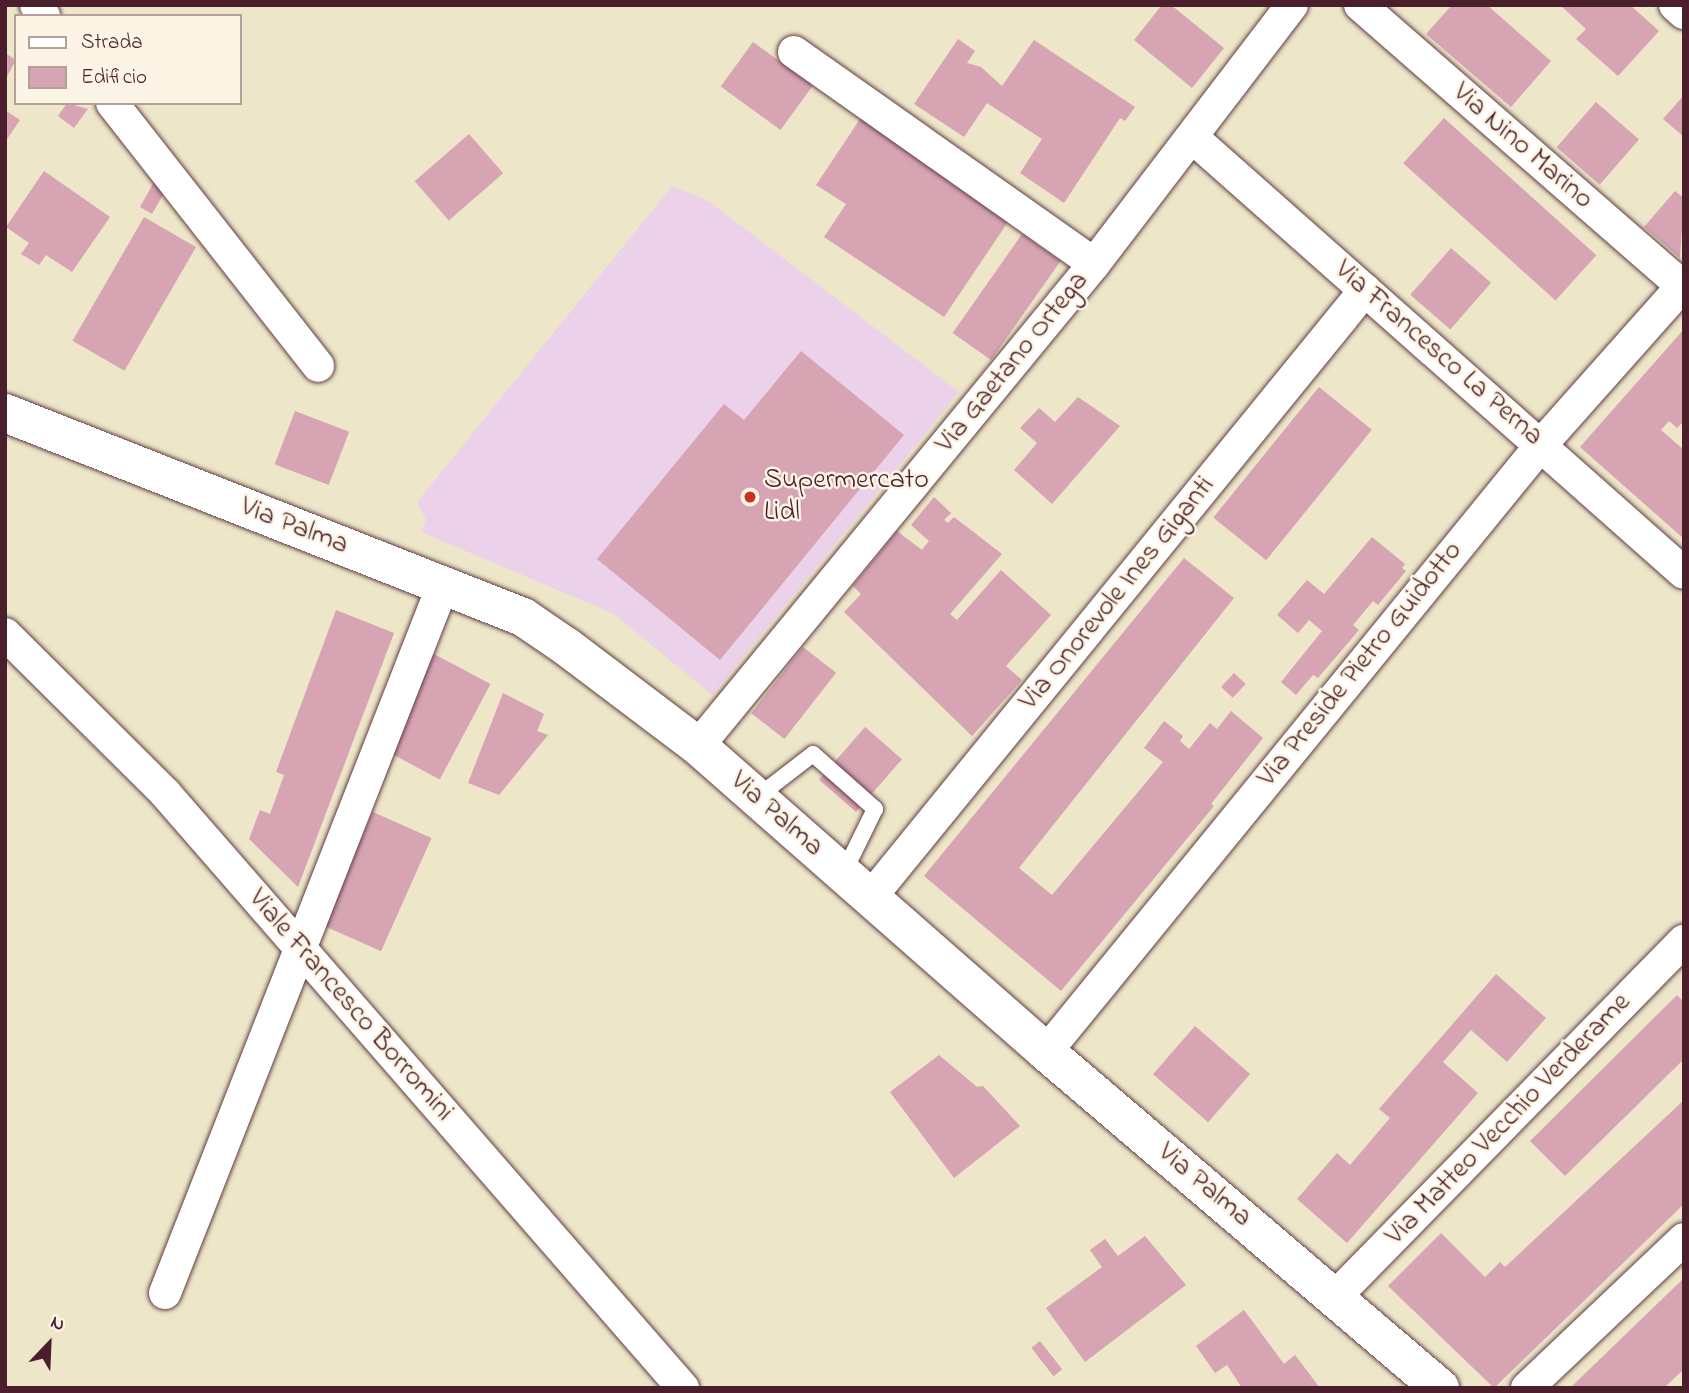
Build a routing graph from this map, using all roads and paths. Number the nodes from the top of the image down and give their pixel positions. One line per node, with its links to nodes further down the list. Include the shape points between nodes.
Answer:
1 (1292, 5): 7 (street, Via Gaetano Ortega)
2 (1360, 5): 9 (street, Via Nino Marino)
3 (1675, 5): 4 (street)
4 (1684, 13)
5 (794, 52): 8 (street)
6 (115, 105): 11 (street)
7 (1192, 137): 8 (street, Via Gaetano Ortega); 10 (street, Via Francesco La Perna)
8 (1094, 264): 17 (street, Via Gaetano Ortega)
9 (1683, 286): 13 (street, Via Preside Pietro Guidotto)
10 (1365, 290): 13 (street, Via Francesco La Perna); 19 (street, Via Onorevole Ines Giganti)
11 (318, 366)
12 (5, 414): 15 (main road, Via Palma)
13 (1541, 445): 14 (street, Via Francesco La Perna); 22 (street, Via Preside Pietro Guidotto)
14 (1684, 573)
15 (443, 585): 17 (main road, Via Palma, via 523,617); 21 (street)
16 (5, 634): 21 (street, Viale Francesco Borromini, via 165,793)
17 (698, 746): 18 (main road, Via Palma)
18 (756, 798): 19 (main road, Via Palma); 19 (lane, via 813,754 875,809)
19 (857, 886): 22 (main road, Via Palma)
20 (1684, 942): 25 (street, Via Matteo Vecchio Verderame)
21 (299, 947): 24 (street); 26 (street, Viale Francesco Borromini)
22 (1046, 1052): 25 (main road, Via Palma)
23 (1684, 1239): 28 (street)
24 (165, 1293)
25 (1335, 1298): 27 (main road, Via Palma)
26 (683, 1388)
27 (1440, 1388)
28 (1527, 1388)

